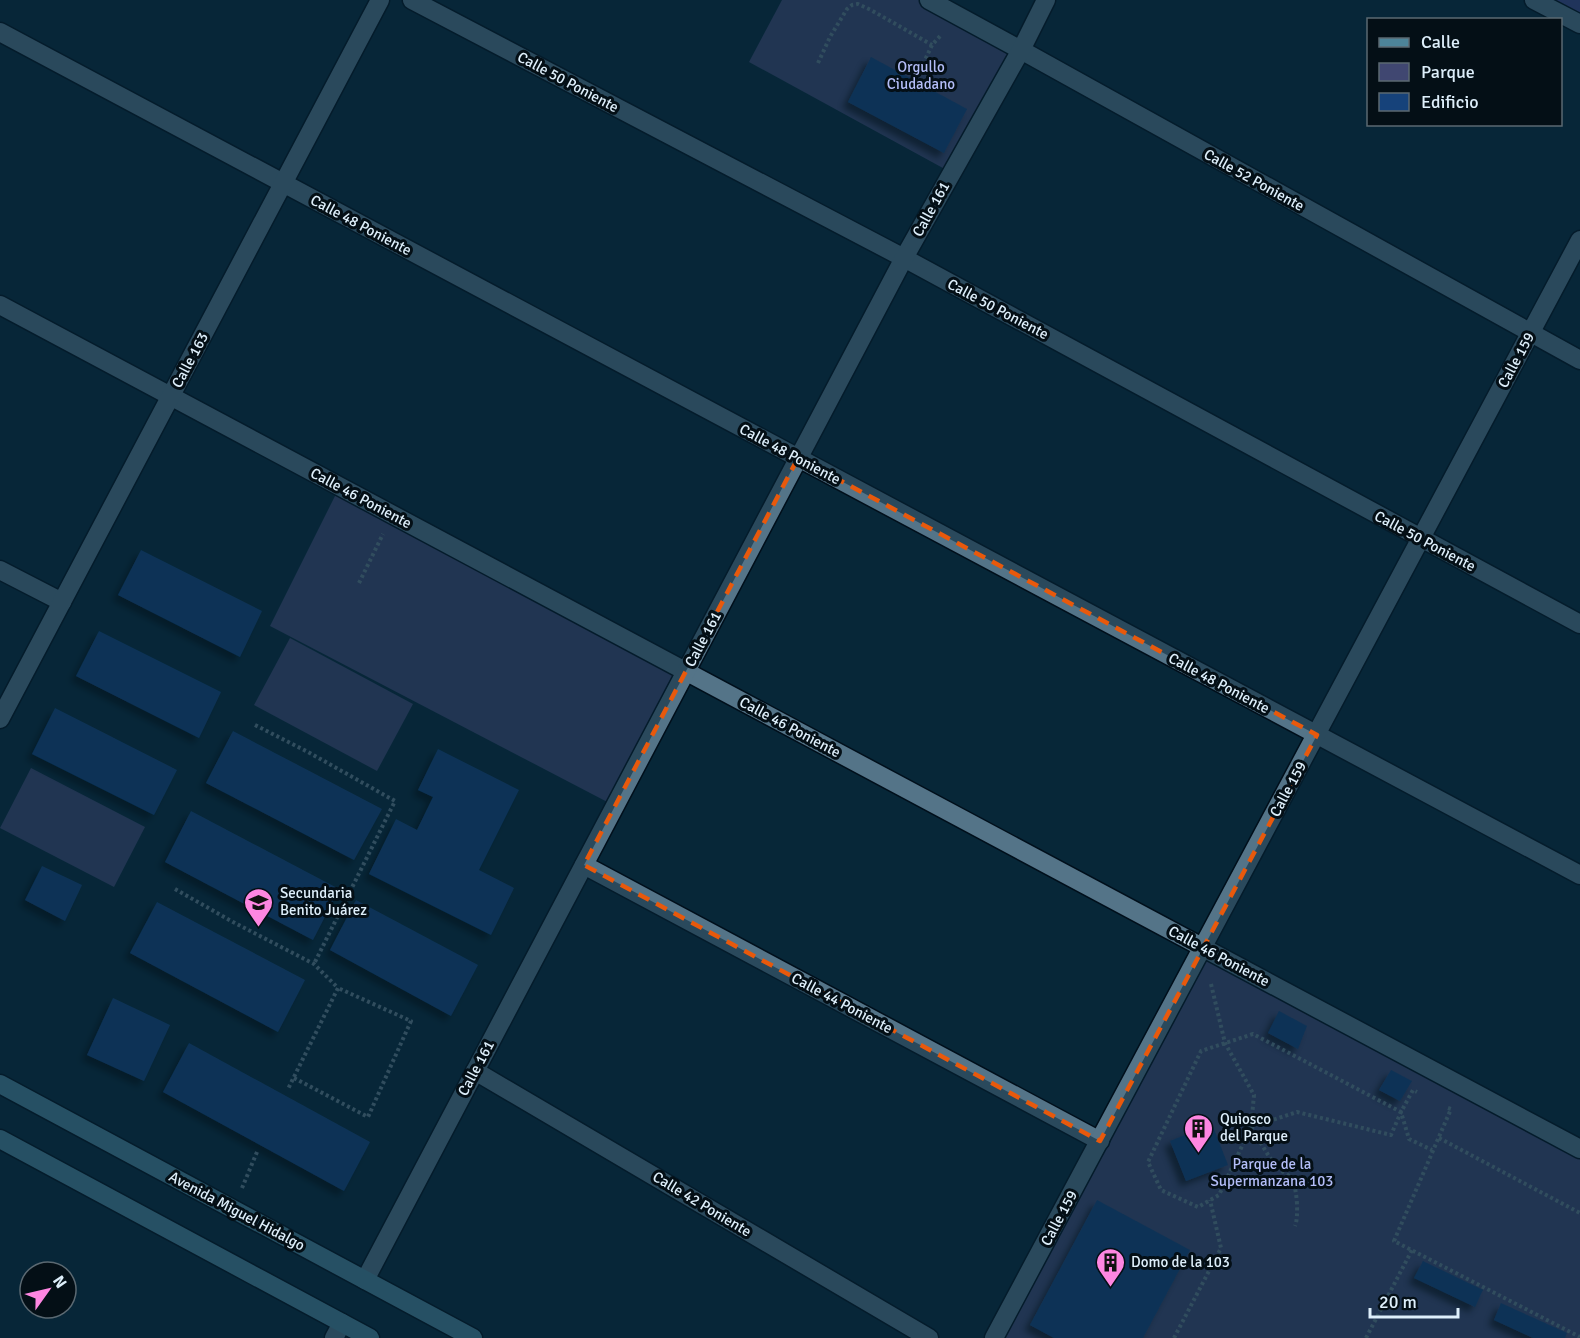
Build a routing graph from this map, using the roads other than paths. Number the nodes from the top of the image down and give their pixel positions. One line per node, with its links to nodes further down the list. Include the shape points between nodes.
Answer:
1 (380, 0): 9 (street, Calle 163)
2 (412, 0): 11 (street, Calle 50 Poniente)
3 (929, 0): 8 (street, Calle 52 Poniente)
4 (1047, 0): 8 (street, Calle 161)
5 (1534, 0): 6 (street)
6 (1580, 24)
7 (0, 32): 9 (street, Calle 48 Poniente)
8 (1021, 50): 11 (street, Calle 161); 13 (street, Calle 52 Poniente)
9 (283, 183): 15 (street, Calle 163); 16 (street, Calle 48 Poniente)
10 (1580, 240): 13 (street, Calle 159)
11 (904, 258): 16 (street, Calle 161); 17 (street, Calle 50 Poniente)
12 (0, 305): 15 (street, Calle 46 Poniente)
13 (1530, 334): 14 (street, Calle 52 Poniente); 17 (street, Calle 159)
14 (1580, 360)
15 (170, 396): 19 (street, Calle 163); 21 (street, Calle 46 Poniente)
16 (798, 458): 21 (street, Calle 161); 23 (street, Calle 48 Poniente)
17 (1422, 539): 20 (street, Calle 50 Poniente); 23 (street, Calle 159)
18 (0, 570): 19 (street)
19 (62, 602): 22 (street, Calle 163)
20 (1580, 624)
21 (686, 671): 24 (street, Calle 161); 26 (street, Calle 46 Poniente)
22 (0, 719)
23 (1317, 735): 25 (street, Calle 48 Poniente); 26 (street, Calle 159)
24 (584, 865): 27 (street, Calle 161); 30 (street, Calle 44 Poniente)
25 (1580, 875)
26 (1203, 948): 30 (street, Calle 159); 31 (street, Calle 46 Poniente)
27 (475, 1071): 32 (street, Calle 161); 36 (street, Calle 42 Poniente)
28 (0, 1084): 32 (main road, Avenida Miguel Hidalgo)
29 (0, 1139): 33 (main road)
30 (1100, 1141): 37 (street, Calle 159)
31 (1580, 1149)
32 (365, 1280): 35 (main road, Avenida Miguel Hidalgo)
33 (338, 1330): 34 (main road)
34 (370, 1338)
35 (473, 1338)
36 (929, 1338)
37 (994, 1338)

